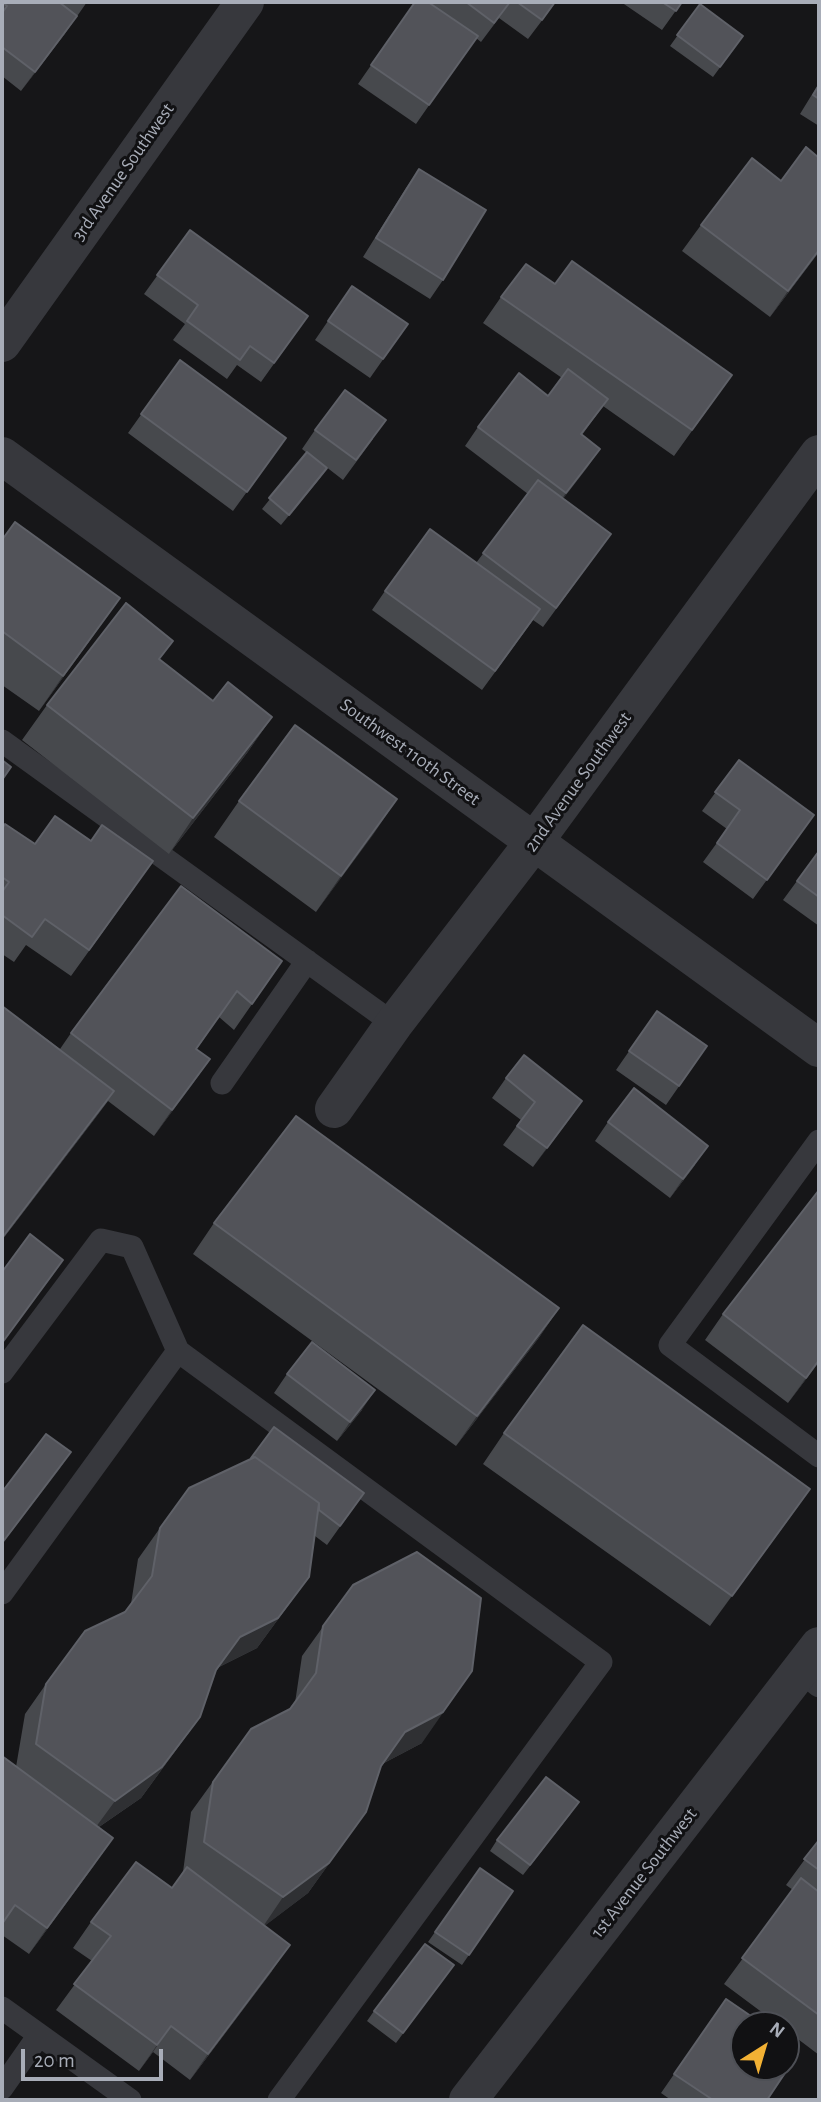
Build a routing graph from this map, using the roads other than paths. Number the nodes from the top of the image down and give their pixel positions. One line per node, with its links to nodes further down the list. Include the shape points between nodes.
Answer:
1 (245, 2): 2 (street, 3rd Avenue Southwest)
2 (2, 343)
3 (819, 454): 6 (street, 2nd Avenue Southwest)
4 (2, 456): 6 (street, Southwest 110th Street)
5 (2, 741): 7 (lane)
6 (534, 842): 8 (street, 2nd Avenue Southwest); 9 (street, Southwest 110th Street)
7 (307, 961): 8 (lane); 10 (lane)
8 (394, 1024): 11 (street, 2nd Avenue Southwest)
9 (819, 1048)
10 (222, 1083)
11 (334, 1109)
12 (815, 1157): 15 (lane, via 670,1345)
13 (178, 1351): 14 (lane, via 132,1247 101,1240); 16 (lane); 22 (lane, via 601,1661)
14 (2, 1372)
15 (819, 1456)
16 (2, 1594)
17 (813, 1668): 23 (street, 1st Avenue Southwest)
18 (2, 2008): 19 (lane)
19 (40, 2035): 20 (lane); 21 (lane)
20 (2, 2088)
21 (130, 2100)
22 (279, 2100)
23 (468, 2100)

